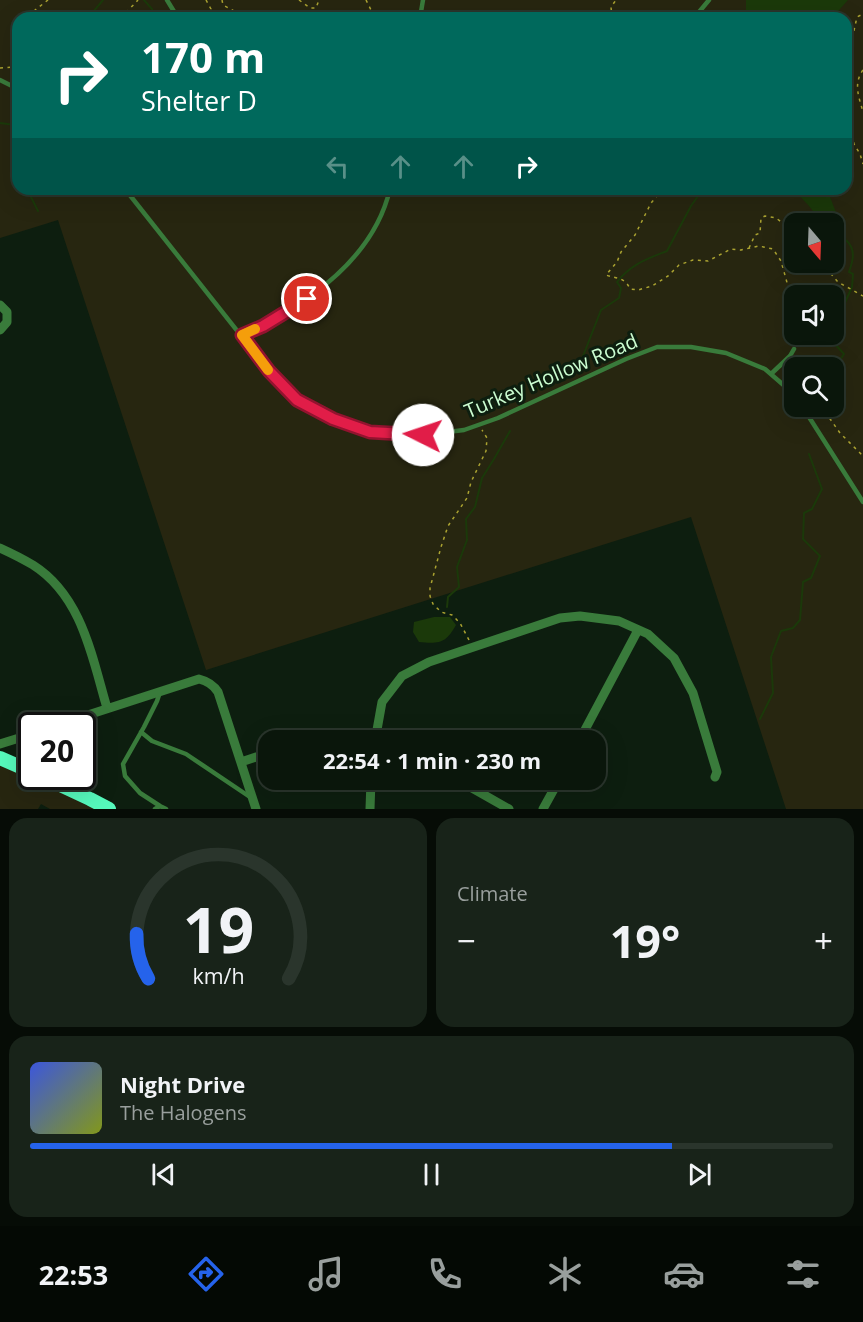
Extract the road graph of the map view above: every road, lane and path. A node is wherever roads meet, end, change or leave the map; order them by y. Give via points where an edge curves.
1 (48, 0) edge
2 (138, 0) edge
3 (222, 0) edge
4 (299, 0) edge
5 (319, 0) edge
6 (708, 0) edge
7 (35, 12) edge
8 (127, 12) edge
9 (236, 12) edge
10 (699, 12) edge
11 (863, 14) edge
12 (852, 37) edge
13 (863, 70) edge
14 (863, 112) edge
15 (852, 136) edge
16 (863, 164) edge
17 (130, 195) edge
18 (389, 195) edge
19 (658, 195) edge
20 (784, 224) edge
21 (748, 248) junction
22 (830, 273) edge
23 (863, 296) edge
24 (0, 305) edge
25 (0, 330) edge
26 (242, 335) junction
27 (794, 349) junction
28 (796, 357) edge
29 (771, 374) junction
30 (784, 385) edge
31 (809, 417) edge
32 (829, 417) edge
33 (478, 425) junction
34 (863, 456) edge
35 (863, 501) edge
36 (0, 548) edge
37 (638, 630) junction
38 (472, 647) junction
39 (160, 692) junction
40 (107, 708) junction
41 (95, 712) edge
42 (377, 730) edge
43 (585, 730) edge
44 (141, 732) junction
45 (18, 738) edge
46 (0, 744) edge
47 (258, 756) edge
48 (0, 758) edge
49 (241, 762) junction
50 (18, 766) edge
51 (715, 777) dead end
52 (71, 790) edge
53 (371, 790) edge
54 (476, 790) edge
55 (553, 790) edge
56 (252, 799) junction
57 (160, 806) junction
58 (109, 809) edge
59 (155, 809) edge
60 (166, 809) edge
61 (256, 809) edge
62 (370, 809) edge
63 (509, 809) edge
64 (543, 809) edge

1 - 7 path
2 - 8 path
3 - 9 path via 223,5
4 - 5 path via 316,8
6 - 10 lane
11 - 12 path via 857,17
13 - 14 path via 856,89
15 - 16 path
17 - 26 lane, Turkey Hollow Road
18 - 26 lane via 377,224 336,278 263,326
19 - 21 path via 606,275 620,278 630,289 638,290 652,286 686,262 708,261 731,249
20 - 21 path via 776,218 761,218 760,233
21 - 27 path via 773,249 781,261 793,304
22 - 23 path
24 - 25 street via 7,312 8,322
26 - 33 lane, Turkey Hollow Road via 297,400 333,419 370,432 423,435
27 - 28 path
27 - 29 lane
29 - 30 lane, Turkey Hollow Road
29 - 33 lane, Turkey Hollow Road via 726,354 691,347 657,347
31 - 35 lane
32 - 34 path
33 - 38 path via 487,438 486,451 467,498 448,526 430,588 433,604 460,623
36 - 40 street via 35,566 66,597 86,636
37 - 38 street via 619,621 580,616 560,618
37 - 43 street
37 - 51 street via 674,657 693,693 717,772
38 - 42 street via 402,676 382,702
39 - 40 street
39 - 44 lane
39 - 49 street via 199,679 214,686
40 - 41 street
44 - 56 lane via 152,741 186,754
44 - 57 lane via 123,764 125,776 140,793
45 - 46 street
47 - 49 street
48 - 50 main road
49 - 56 street
52 - 58 main road
53 - 62 street
54 - 63 street
55 - 64 street
56 - 61 street
57 - 59 lane
57 - 60 lane

